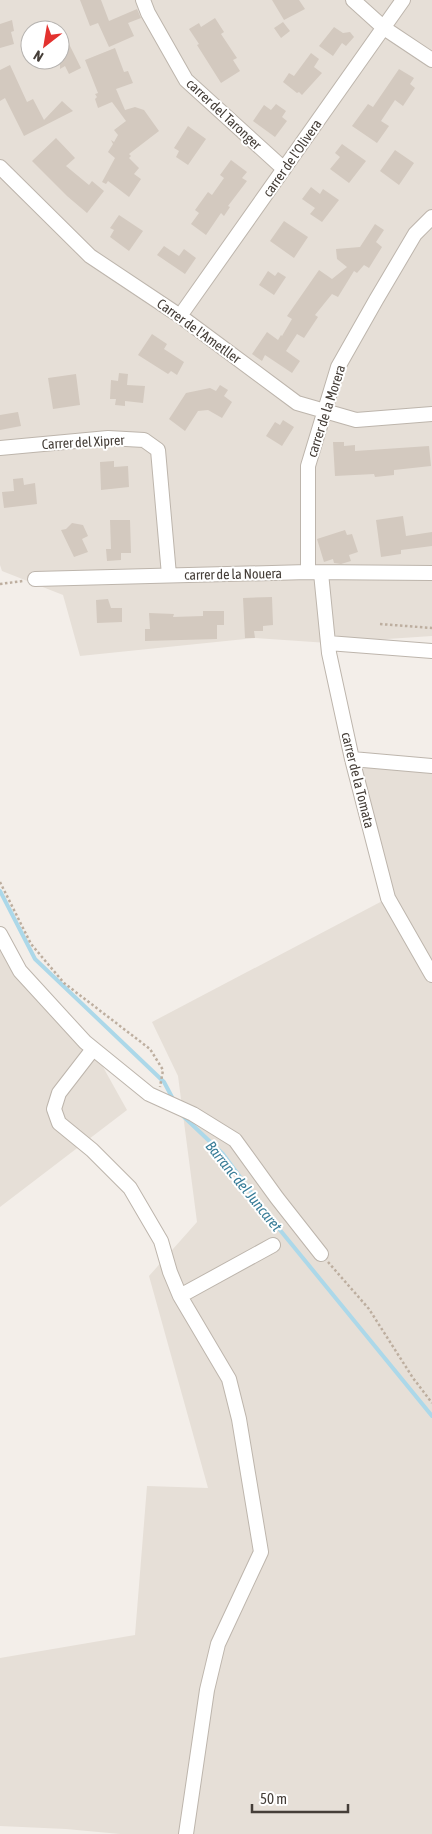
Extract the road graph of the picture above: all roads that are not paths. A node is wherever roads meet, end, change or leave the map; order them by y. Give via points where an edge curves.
1 (144, 0) edge
2 (353, 0) edge
3 (404, 0) edge
4 (384, 28) junction
5 (432, 60) edge
6 (0, 167) edge
7 (284, 169) junction
8 (432, 217) edge
9 (180, 316) junction
10 (324, 411) junction
11 (432, 414) edge
12 (0, 448) edge
13 (314, 572) junction
14 (432, 573) edge
15 (169, 576) junction
16 (35, 579) road end
17 (328, 643) junction
18 (432, 651) edge
19 (352, 759) junction
20 (432, 766) edge
21 (0, 934) edge
22 (432, 975) edge
23 (93, 1050) junction
24 (273, 1245) dead end
25 (321, 1254) road end
26 (180, 1296) junction
27 (186, 1834) edge

1 - 7 street, carrer del Taronger via 148,13 186,80
2 - 4 street
3 - 4 street, carrer de l'Olivera
4 - 5 street
4 - 7 street, carrer de l'Olivera
6 - 9 street, Carrer de l'Ametller via 90,256
7 - 9 street, carrer de l'Olivera
8 - 10 street, carrer de la Morera via 415,234 338,367
9 - 10 street, Carrer de l'Ametller via 297,403
10 - 11 street, Carrer de l'Ametller via 356,420
10 - 13 street, carrer de la Morera via 308,466
12 - 15 street, Carrer del Xiprer via 108,438 144,440 158,450
13 - 14 street, carrer de la Nouera
13 - 15 street, carrer de la Nouera
13 - 17 street, carrer de la Tomata
15 - 16 street, carrer de la Nouera
17 - 18 street
17 - 19 street, carrer de la Tomata
19 - 20 street
19 - 22 street, carrer de la Tomata via 388,898
21 - 23 street via 20,971
23 - 25 street via 148,1094 193,1114 235,1140
23 - 26 street via 59,1093 54,1109 59,1123 130,1188 161,1242
24 - 26 street
26 - 27 street via 229,1379 239,1419 261,1552 218,1644 207,1690

